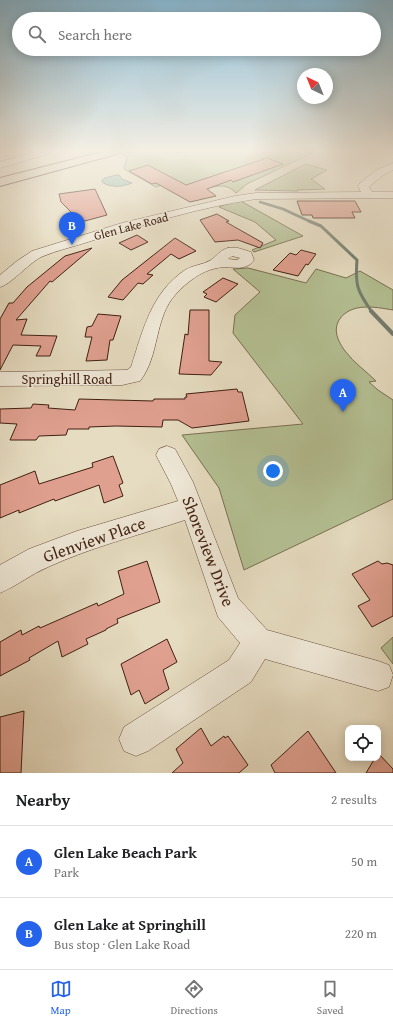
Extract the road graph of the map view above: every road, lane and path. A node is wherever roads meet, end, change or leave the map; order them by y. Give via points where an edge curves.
1 (364, 188) edge
2 (368, 195) junction
3 (393, 195) edge
4 (216, 263) dead end
5 (0, 283) edge
6 (0, 379) edge
7 (167, 455) dead end
8 (192, 507) junction
9 (0, 580) edge
10 (258, 642) junction
11 (378, 676) dead end
12 (136, 739) dead end

1 - 2 street
2 - 3 street, Glen Lake Road
2 - 5 street, Glen Lake Road via 235,198 126,226 37,254 17,267
4 - 6 street, Springhill Road via 191,273 170,291 155,318 139,369 133,376
7 - 8 street, Shoreview Drive
8 - 9 street, Glenview Place via 70,545 38,558
8 - 10 street, Shoreview Drive via 228,607
10 - 11 street
10 - 12 street via 240,671

